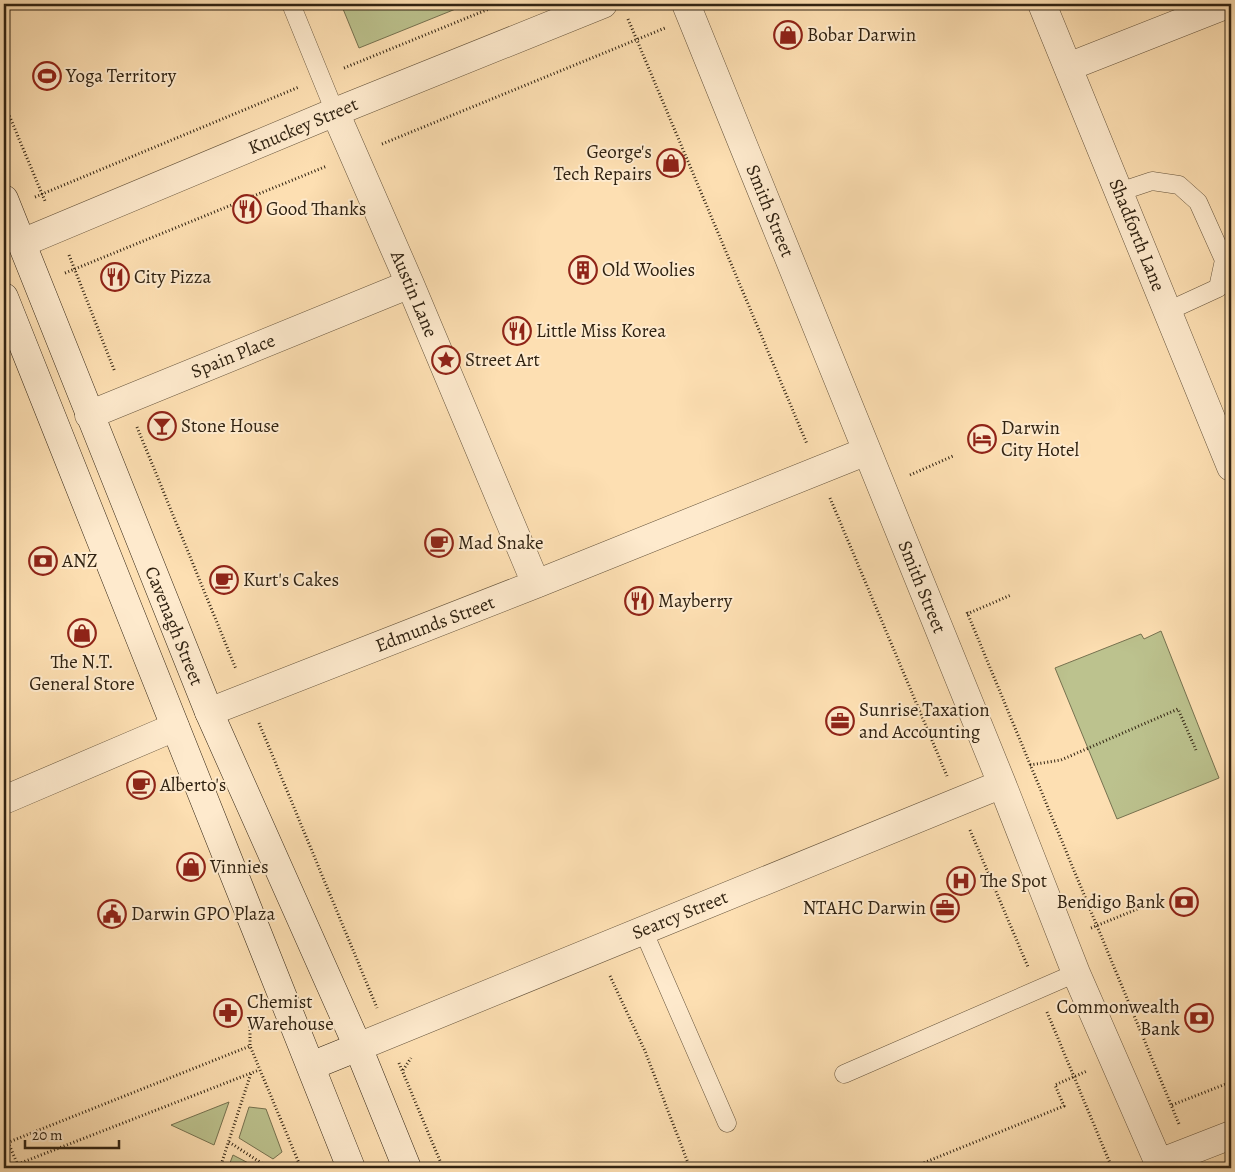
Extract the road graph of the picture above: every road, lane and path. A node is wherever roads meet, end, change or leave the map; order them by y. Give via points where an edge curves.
1 (291, 4) edge
2 (501, 4) edge
3 (686, 4) edge
4 (1042, 4) edge
5 (1228, 4) edge
6 (614, 8) edge
7 (1068, 67) junction
8 (321, 78) junction
9 (4, 103) edge
10 (335, 112) junction
11 (1119, 192) junction
12 (42, 194) junction
13 (45, 202) dead end
14 (6, 204) edge
15 (13, 247) edge
16 (68, 252) dead end
17 (77, 274) dead end
18 (410, 284) junction
19 (4, 297) edge
20 (1168, 311) junction
21 (89, 415) junction
22 (56, 429) junction
23 (867, 451) junction
24 (811, 453) dead end
25 (953, 456) dead end
26 (1231, 467) edge
27 (905, 477) dead end
28 (826, 490) dead end
29 (536, 584) junction
30 (1011, 596) dead end
31 (962, 616) dead end
32 (209, 712) junction
33 (175, 728) junction
34 (1196, 750) dead end
35 (1024, 766) dead end
36 (950, 783) dead end
37 (1002, 784) junction
38 (4, 800) edge
39 (970, 829) dead end
40 (1140, 908) dead end
41 (1091, 928) dead end
42 (643, 930) junction
43 (608, 971) dead end
44 (1076, 973) junction
45 (1032, 976) dead end
46 (1043, 1003) dead end
47 (250, 1023) dead end
48 (250, 1046) junction
49 (1148, 1046) dead end
50 (358, 1047) junction
51 (1114, 1061) junction
52 (311, 1066) junction
53 (259, 1070) junction
54 (252, 1073) junction
55 (844, 1074) dead end
56 (1074, 1076) junction
57 (1231, 1082) edge
58 (1172, 1105) dead end
59 (727, 1123) dead end
60 (1231, 1135) edge
61 (8, 1142) junction
62 (229, 1142) junction
63 (4, 1144) edge
64 (19, 1166) edge
65 (1160, 1166) edge
66 (220, 1168) edge
67 (269, 1168) edge
68 (301, 1168) edge
69 (351, 1168) edge
70 (407, 1168) edge
71 (690, 1168) edge
72 (911, 1168) edge
73 (1112, 1168) edge

1 - 8 lane, Austin Lane
2 - 8 path
3 - 23 street, Smith Street
4 - 7 street, Shadforth Lane
5 - 7 street
6 - 10 street, Knuckey Street
6 - 24 path
7 - 11 street, Shadforth Lane
8 - 10 lane, Austin Lane
8 - 12 path
9 - 12 path
10 - 15 street, Knuckey Street
10 - 18 street, Austin Lane
11 - 20 street, Shadforth Lane
11 - 20 lane via 1152,181 1178,185 1198,202 1224,260 1218,288
12 - 13 path
12 - 14 path
14 - 15 street, Cavenagh Street
15 - 21 street, Cavenagh Street
16 - 17 path
18 - 21 street, Spain Place
18 - 29 street, Austin Lane
19 - 22 street, Cavenagh Street
20 - 26 street, Shadforth Lane
21 - 22 street, Spain Place
21 - 32 street, Cavenagh Street
22 - 33 street, Cavenagh Street
23 - 29 street, Edmunds Street
23 - 37 street, Smith Street
25 - 27 path
28 - 36 path
29 - 32 street, Edmunds Street
30 - 31 path
32 - 33 street, Edmunds Street
32 - 50 street, Cavenagh Street
33 - 38 street, Edmunds Street
33 - 52 street, Cavenagh Street
34 - 35 path via 1178,709 1061,760
37 - 42 street, Searcy Street
37 - 44 street, Smith Street
39 - 45 path
40 - 41 path
42 - 50 street, Searcy Street
42 - 59 lane
43 - 71 path via 645,1051
44 - 51 street, Smith Street
44 - 55 lane
46 - 56 path
47 - 48 path
48 - 53 path
48 - 61 path
49 - 51 path
50 - 52 street
50 - 70 street, Cavenagh Street
51 - 56 path
51 - 65 street, Smith Street
52 - 69 street, Cavenagh Street
53 - 54 path
53 - 68 path
54 - 62 path
54 - 64 path
56 - 72 path via 1055,1085 1064,1106
56 - 73 path
57 - 58 path
60 - 65 street
61 - 63 path
61 - 64 path
62 - 66 path
62 - 67 path

